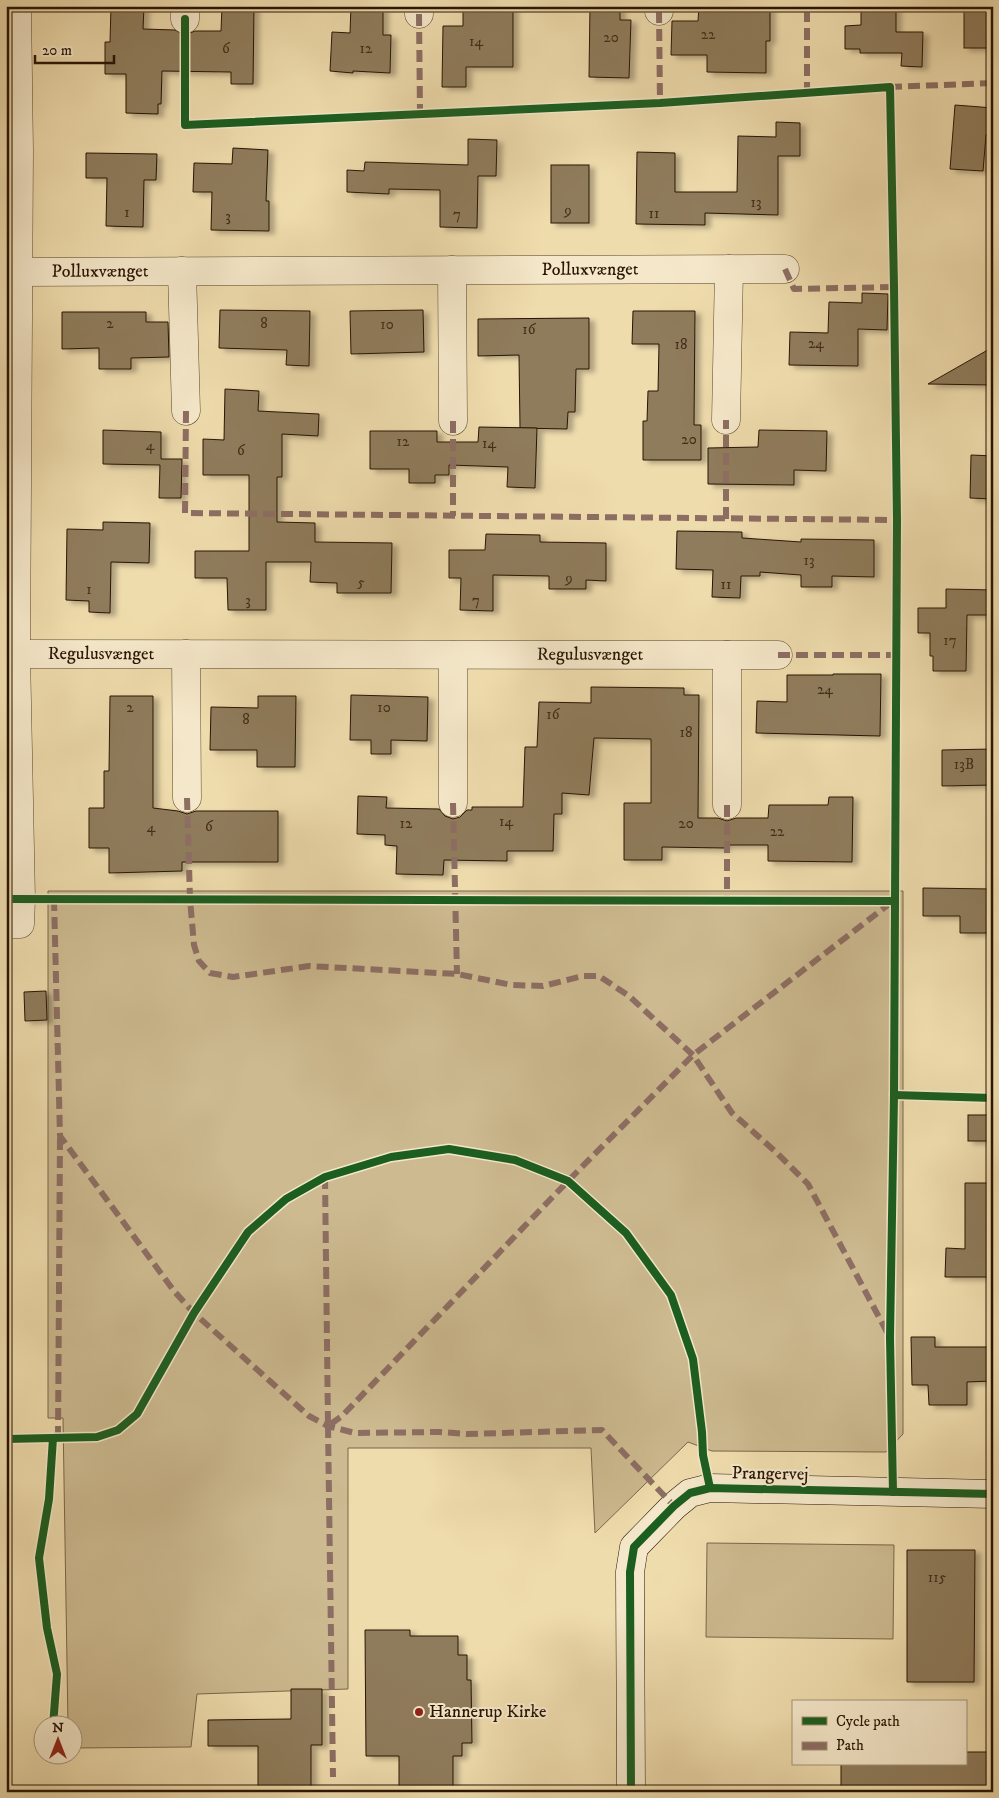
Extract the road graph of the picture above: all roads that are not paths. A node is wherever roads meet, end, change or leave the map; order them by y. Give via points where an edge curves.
1 (17, 6) edge
2 (12, 151) edge
3 (729, 269) junction
4 (786, 269) dead end
5 (452, 270) junction
6 (182, 271) junction
7 (18, 272) junction
8 (186, 411) dead end
9 (726, 420) dead end
10 (453, 421) dead end
11 (11, 654) edge
12 (186, 654) junction
13 (453, 654) junction
14 (727, 655) junction
15 (778, 655) dead end
16 (187, 798) dead end
17 (453, 803) dead end
18 (727, 804) dead end
19 (6, 924) edge
20 (993, 1494) edge
21 (631, 1792) edge

1 - 2 street
2 - 7 street
3 - 4 street, Polluxvænget
3 - 5 street, Polluxvænget
3 - 9 street
5 - 6 street, Polluxvænget
5 - 10 street
6 - 7 street, Polluxvænget
6 - 8 street
7 - 11 street
11 - 12 street, Regulusvænget
11 - 19 street via 20,924
12 - 13 street, Regulusvænget
12 - 16 street
13 - 14 street, Regulusvænget
13 - 17 street
14 - 15 street, Regulusvænget
14 - 18 street
20 - 21 street, Prangervej via 710,1488 690,1493 674,1506 634,1547 630,1572

